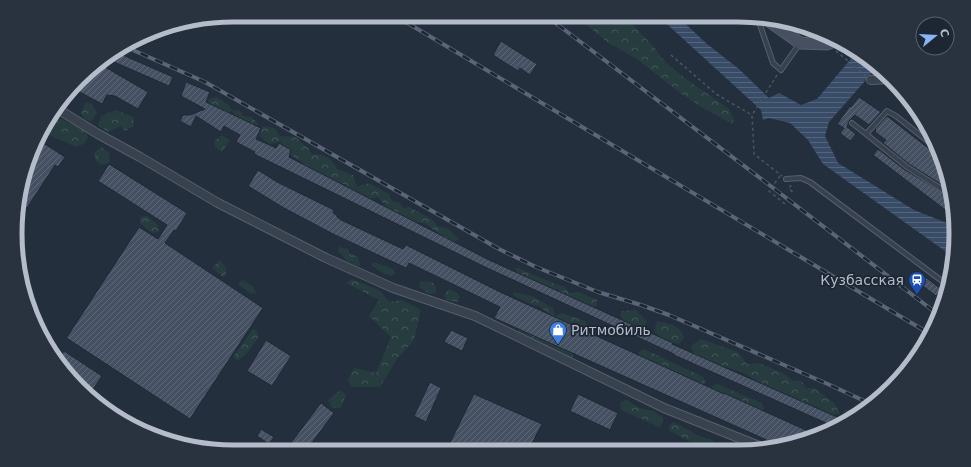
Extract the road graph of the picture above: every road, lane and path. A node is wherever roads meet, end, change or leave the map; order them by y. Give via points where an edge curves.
1 (759, 23) edge
2 (775, 25) edge
3 (800, 43) junction
4 (829, 43) edge
5 (670, 55) dead end
6 (841, 55) dead end
7 (882, 79) edge
8 (773, 80) dead end
9 (871, 80) joint
10 (61, 111) edge
11 (752, 114) junction
12 (852, 123) dead end
13 (866, 134) junction
14 (927, 141) edge
15 (781, 175) junction
16 (786, 179) junction
17 (945, 191) edge
18 (794, 193) dead end
19 (785, 204) dead end
20 (943, 282) edge
21 (755, 444) edge

1 - 3 lane via 773,63 780,70
2 - 3 street
3 - 4 street
5 - 11 path via 716,94
6 - 9 path
7 - 9 street
8 - 11 path
10 - 21 street via 218,203 326,258 393,288 475,316 664,408
11 - 15 path via 754,154
12 - 13 lane
13 - 14 lane via 887,111
13 - 17 lane via 907,167
15 - 16 path
15 - 19 path via 769,191
16 - 18 path via 792,183 789,188
16 - 20 lane via 801,178 810,182

